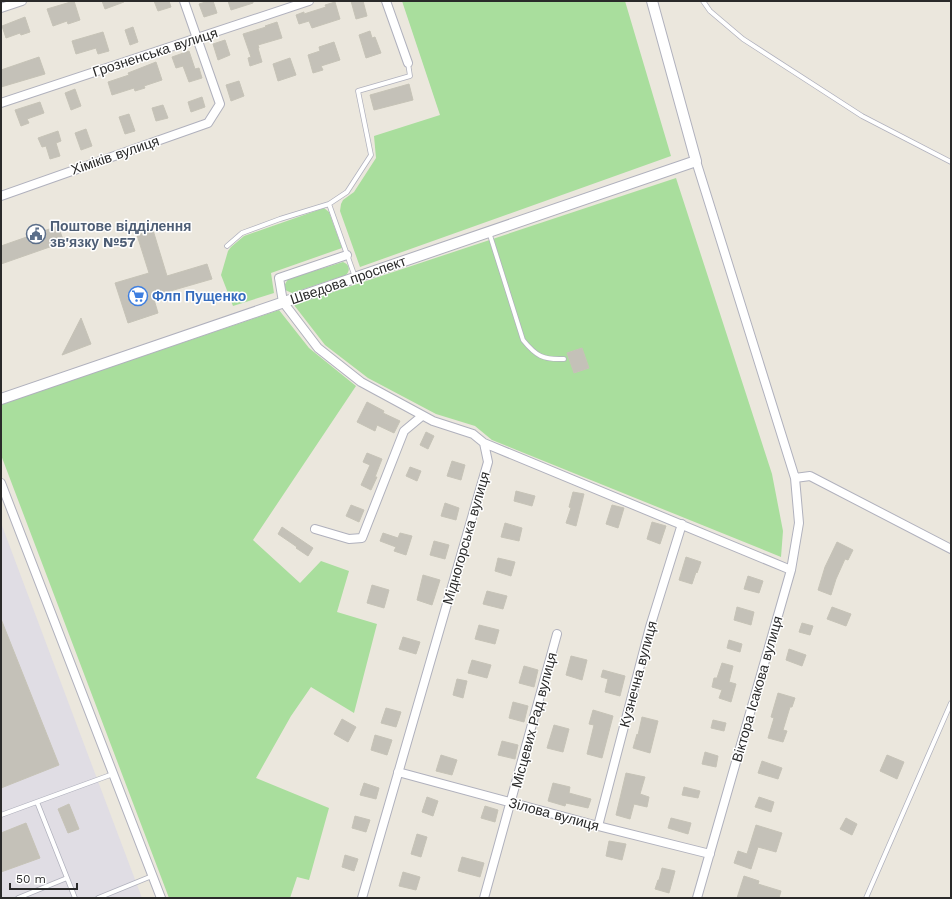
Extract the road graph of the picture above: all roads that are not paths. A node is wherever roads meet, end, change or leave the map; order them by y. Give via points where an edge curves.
1 (22, 1) edge
2 (184, 1) edge
3 (309, 1) edge
4 (386, 1) edge
5 (652, 1) edge
6 (704, 1) edge
7 (1, 8) edge
8 (197, 38) junction
9 (408, 63) joint
10 (1, 104) edge
11 (696, 161) junction
12 (951, 162) edge
13 (1, 196) edge
14 (329, 204) junction
15 (489, 232) junction
16 (227, 246) dead end
17 (347, 254) junction
18 (355, 277) junction
19 (283, 302) junction
20 (564, 359) dead end
21 (1, 399) edge
22 (422, 416) junction
23 (484, 443) junction
24 (795, 478) junction
25 (1, 483) edge
26 (682, 524) junction
27 (314, 529) dead end
28 (951, 549) edge
29 (791, 570) junction
30 (557, 634) dead end
31 (951, 704) edge
32 (398, 772) junction
33 (113, 774) junction
34 (37, 802) junction
35 (511, 803) junction
36 (1, 815) edge
37 (598, 826) junction
38 (710, 854) junction
39 (152, 876) junction
40 (67, 878) junction
41 (18, 898) edge
42 (75, 898) edge
43 (98, 898) edge
44 (161, 898) edge
45 (362, 898) edge
46 (484, 898) edge
47 (697, 898) edge
48 (866, 898) edge

1 - 7 street
2 - 8 street
3 - 8 street, Грозненська вулиця
4 - 9 street
5 - 11 street
6 - 12 lane via 710,11 749,43 862,116
8 - 10 street, Грозненська вулиця
8 - 13 street, Хіміків вулиця via 220,104 208,123
9 - 14 lane via 410,76 358,91 372,155 347,192
11 - 15 street, Шведова проспект
11 - 24 street, Віктора Ісакова вулиця
14 - 16 lane via 242,233
14 - 17 lane
15 - 18 street, Шведова проспект
15 - 20 lane via 523,340 538,356
17 - 18 lane
17 - 19 street via 279,278
18 - 19 street, Шведова проспект
19 - 21 street, Шведова проспект
19 - 22 street via 318,348 361,382
22 - 23 street via 473,434
22 - 27 street via 404,431 362,538 349,539
23 - 26 street
23 - 32 street, Мідногорська вулиця via 488,462
24 - 28 street via 810,476
24 - 29 street, Віктора Ісакова вулиця via 799,523
25 - 33 street
26 - 29 street
26 - 37 street, Кузнечна вулиця via 650,627
29 - 38 street, Віктора Ісакова вулиця
30 - 35 street, Місцевих Рад вулиця
31 - 48 lane
32 - 35 street, Зілова вулиця
32 - 45 street, Мідногорська вулиця
33 - 34 lane
33 - 39 street
34 - 36 lane
34 - 40 lane
35 - 37 street, Зілова вулиця
35 - 46 street, Місцевих Рад вулиця
37 - 38 street, Зілова вулиця
38 - 47 street, Віктора Ісакова вулиця
39 - 43 lane
39 - 44 street
40 - 41 lane
40 - 42 lane

